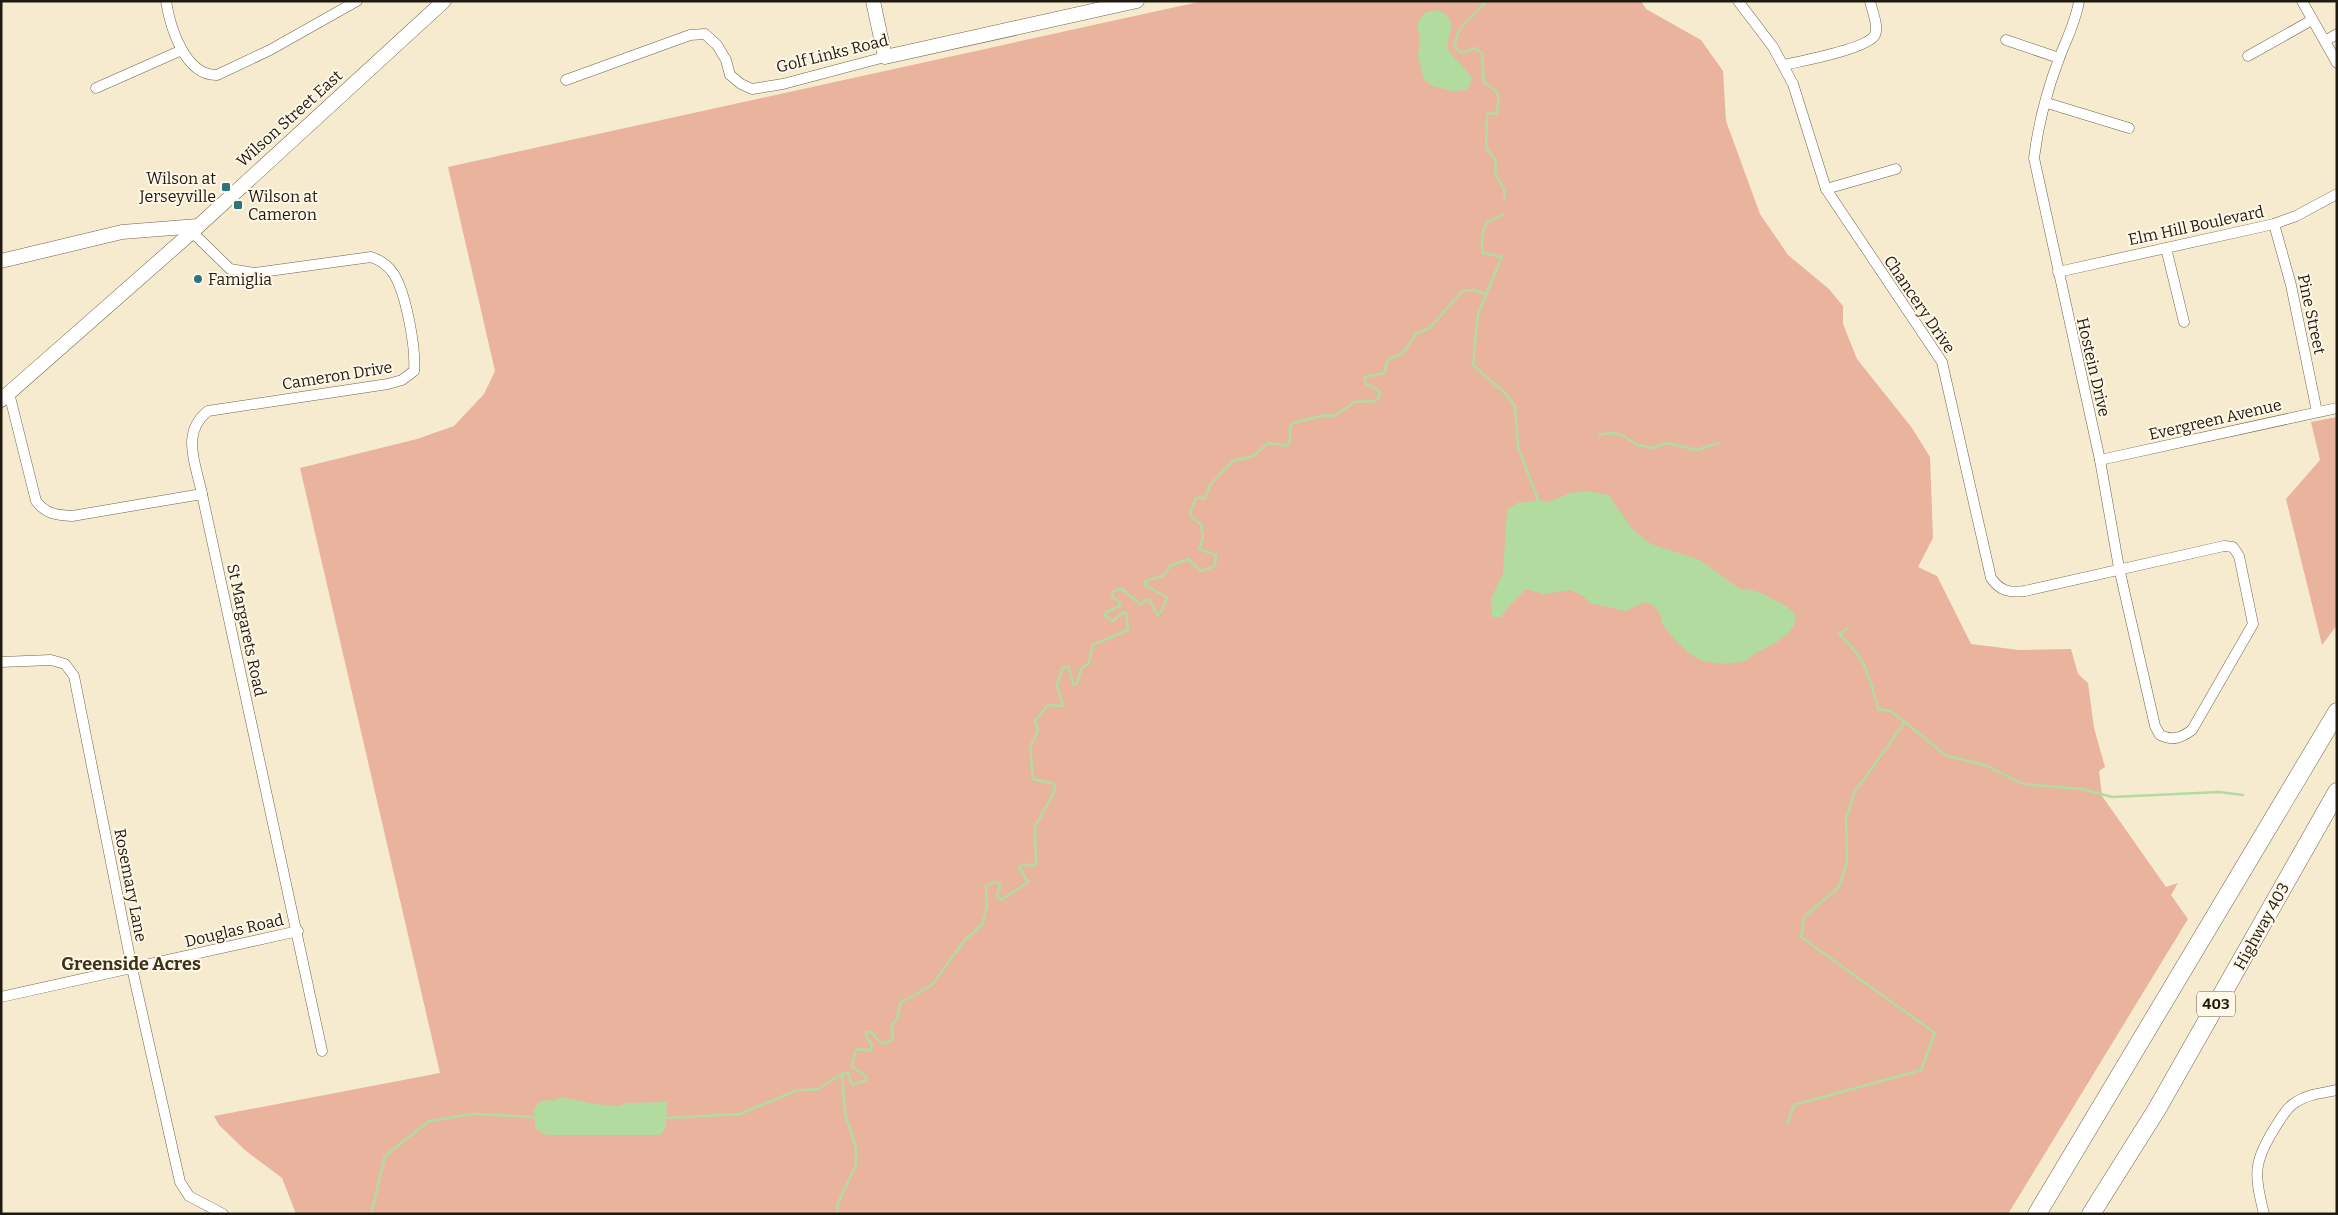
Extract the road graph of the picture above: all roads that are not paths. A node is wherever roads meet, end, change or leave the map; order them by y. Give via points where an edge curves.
1 (166, 1) edge
2 (357, 1) edge
3 (444, 1) edge
4 (873, 1) edge
5 (1137, 1) edge
6 (1738, 1) edge
7 (1870, 1) edge
8 (2079, 1) edge
9 (2302, 1) edge
10 (2312, 20) junction
11 (2337, 34) edge
12 (2006, 40) dead end
13 (2325, 41) junction
14 (182, 50) junction
15 (2248, 56) dead end
16 (885, 57) junction
17 (2059, 58) junction
18 (2337, 63) edge
19 (1784, 65) junction
20 (566, 80) dead end
21 (96, 88) dead end
22 (2047, 103) junction
23 (2129, 128) dead end
24 (1896, 169) dead end
25 (1826, 189) junction
26 (2337, 194) edge
27 (2274, 224) junction
28 (198, 226) junction
29 (157, 230) junction
30 (122, 232) junction
31 (176, 245) junction
32 (2166, 248) junction
33 (1, 261) edge
34 (2058, 272) junction
35 (2184, 322) dead end
36 (5, 397) edge
37 (2337, 408) edge
38 (2317, 412) junction
39 (2100, 460) junction
40 (202, 494) junction
41 (2119, 568) junction
42 (1, 662) edge
43 (2337, 712) edge
44 (2167, 738) joint
45 (2337, 792) edge
46 (298, 931) junction
47 (132, 968) junction
48 (1, 997) edge
49 (322, 1051) dead end
50 (2337, 1090) edge
51 (2093, 1122) junction
52 (223, 1214) edge
53 (2028, 1214) edge
54 (2037, 1214) edge
55 (2091, 1214) edge
56 (2264, 1214) edge

1 - 14 street
2 - 14 street via 270,50 217,75 199,71
3 - 28 main road, Wilson Street East
4 - 16 main road
5 - 16 main road, Golf Links Road
6 - 19 street, Chancery Drive
7 - 19 street via 1876,28 1874,36 1863,46
8 - 17 street, Hostein Drive via 2076,20
9 - 10 street
10 - 13 street
10 - 15 street
11 - 13 street
12 - 17 street
13 - 18 street
14 - 21 street
16 - 20 street, Golf Links Road via 752,89 730,75 717,44 706,34 690,35
17 - 22 street, Hostein Drive
19 - 25 street, Chancery Drive
22 - 23 street
22 - 34 street, Hostein Drive via 2036,137 2034,158
24 - 25 street
25 - 41 street, Chancery Drive via 1942,362 1991,578 1998,588 2025,591
26 - 27 street, Elm Hill Boulevard
27 - 32 street, Elm Hill Boulevard
27 - 38 street, Pine Street via 2291,285
28 - 29 main road
28 - 30 main road via 155,222
28 - 31 main road, Wilson Street East
28 - 40 street, Cameron Drive via 230,269 242,272 371,257 381,261 399,284 416,354 414,371 402,380 388,384 208,411 198,418 192,432 192,450
29 - 30 main road
29 - 31 main road
30 - 33 main road
31 - 36 main road, Wilson Street East
32 - 34 street, Elm Hill Boulevard
32 - 35 street
34 - 39 street, Hostein Drive
36 - 40 street via 36,501 43,510 72,516
37 - 38 street, Evergreen Avenue
38 - 39 street, Evergreen Avenue
39 - 41 street, Hostein Drive
40 - 46 street, St Margarets Road
41 - 44 street, Hostein Drive via 2155,726 2160,735
41 - 44 street, Chancery Drive via 2224,546 2233,548 2242,563 2253,624 2192,730 2183,737
42 - 47 street, Rosemary Lane via 51,660 65,664 74,676
43 - 51 highway, 403
45 - 55 highway, Highway 403 / 403 via 2157,1109
46 - 47 street, Douglas Road
46 - 49 street, St Margarets Road
47 - 48 street, Douglas Road
47 - 52 street, Rosemary Lane via 180,1182 189,1196
50 - 56 street via 2294,1102 2262,1148 2257,1166 2257,1185
51 - 53 highway
51 - 54 highway, 403

